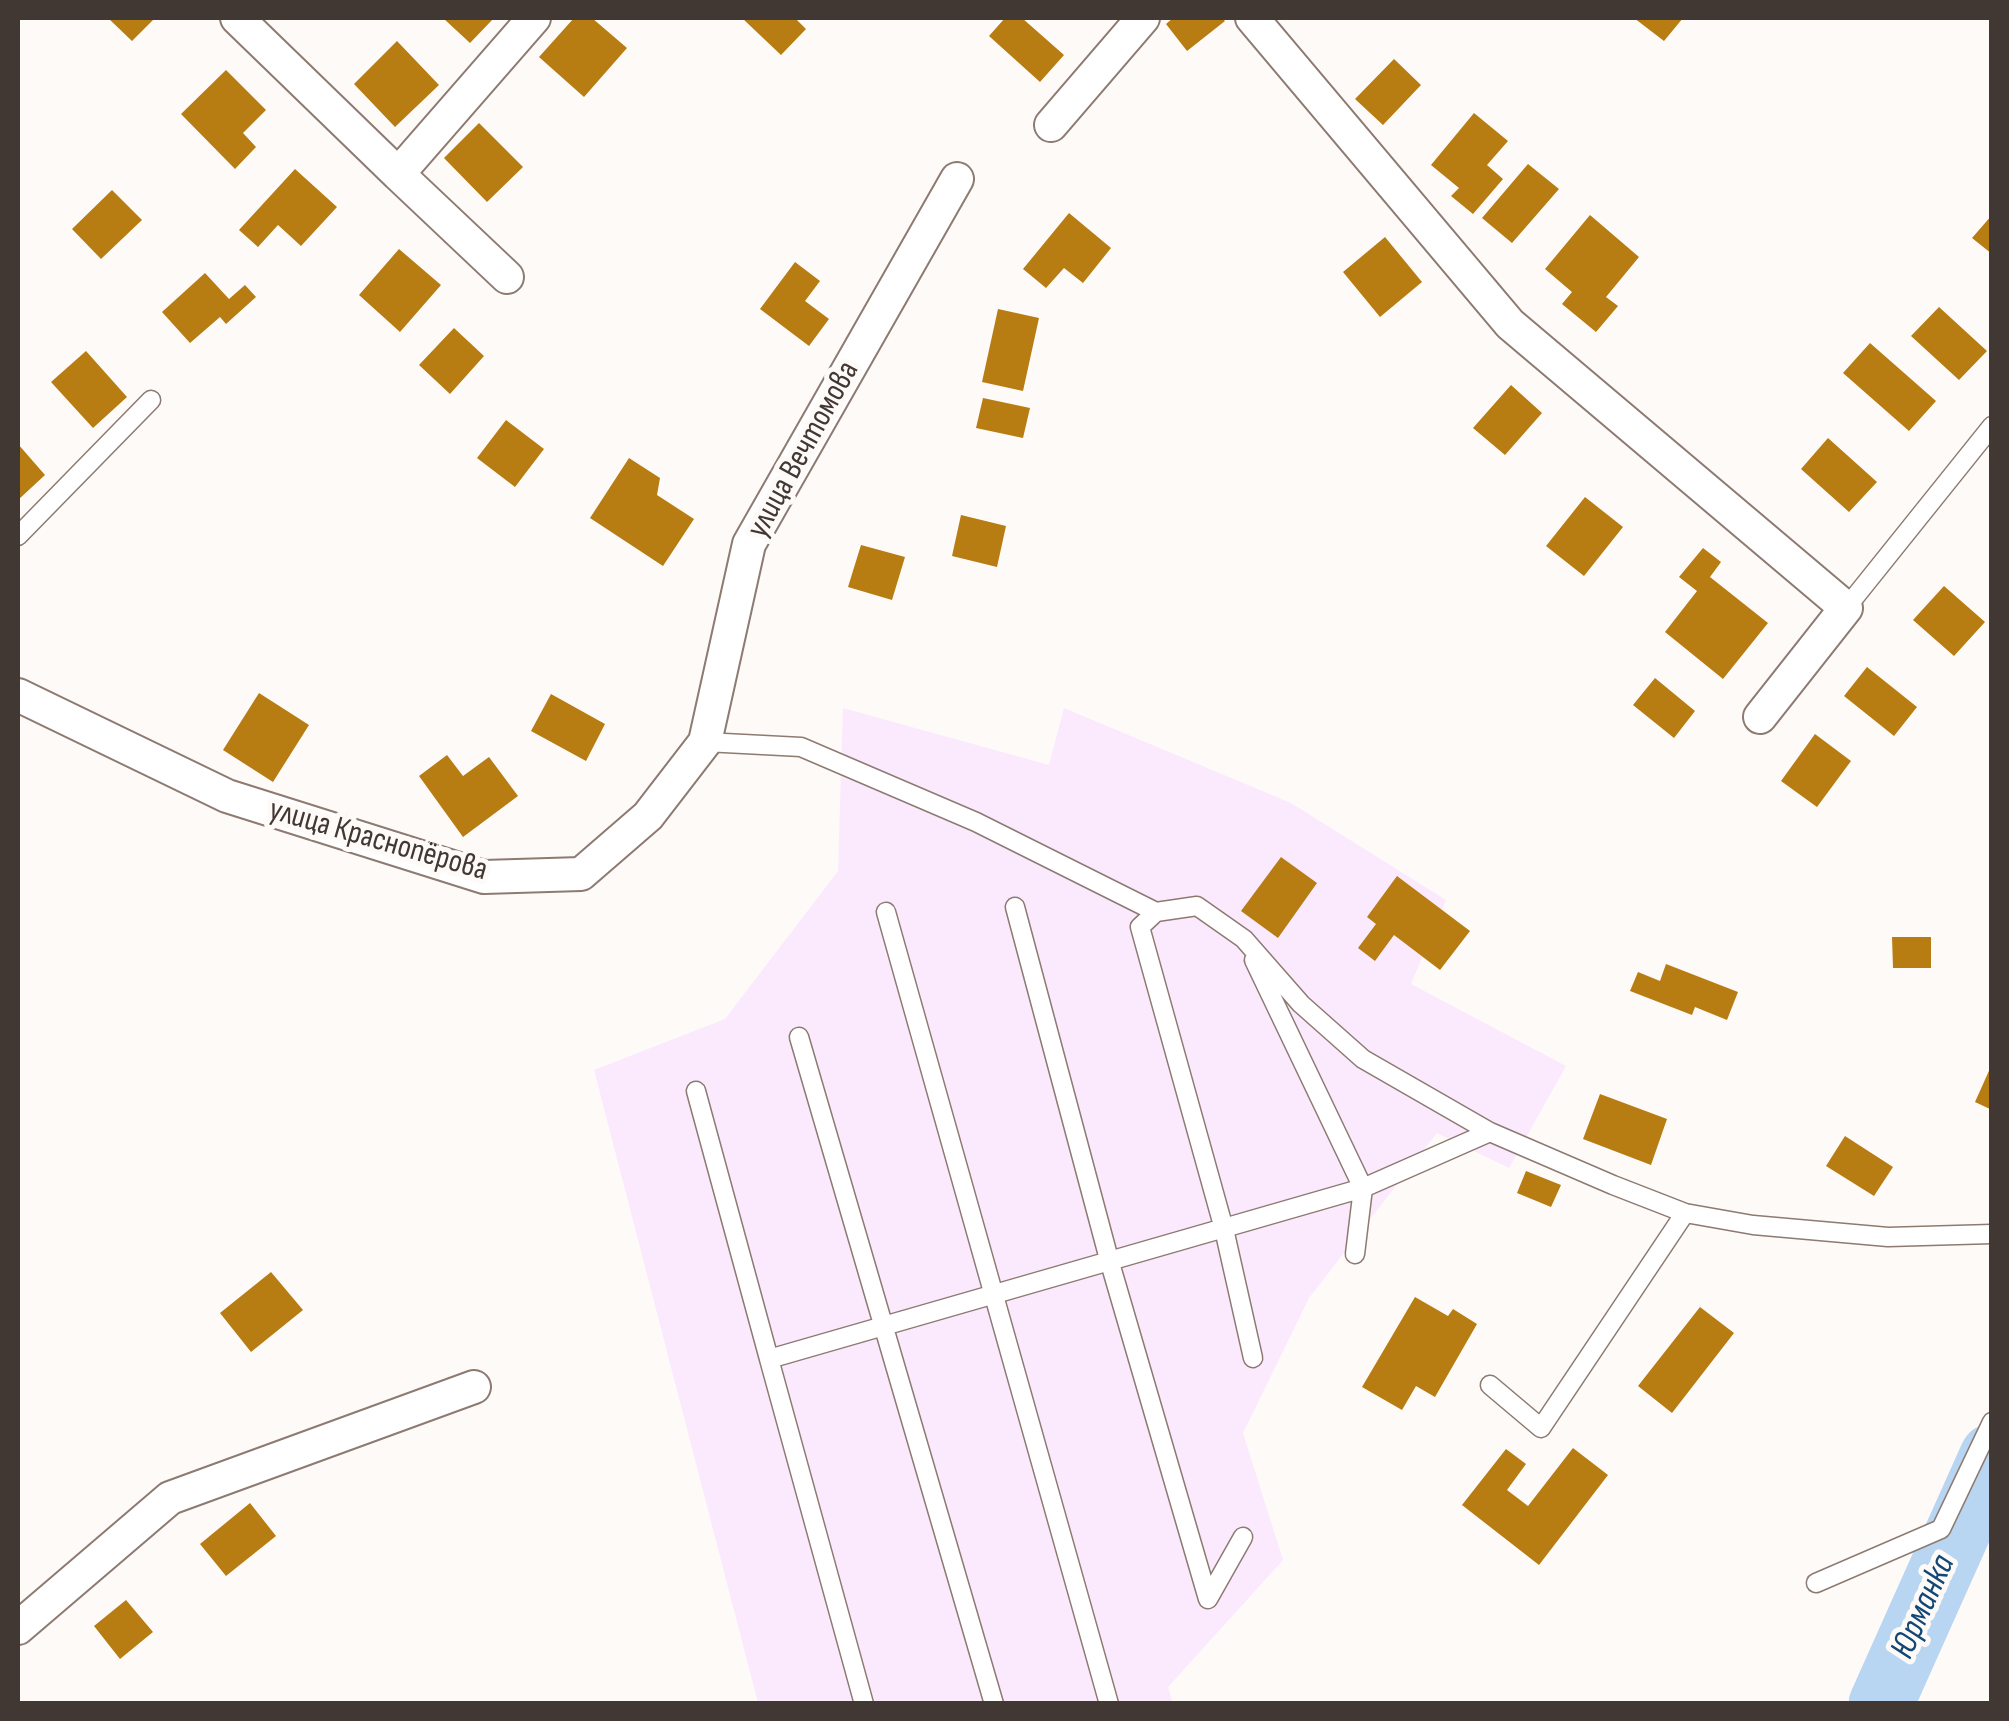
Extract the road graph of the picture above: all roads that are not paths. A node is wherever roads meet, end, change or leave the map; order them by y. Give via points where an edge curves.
1 (238, 18) edge
2 (534, 18) edge
3 (1143, 18) edge
4 (1252, 18) edge
5 (1051, 125) dead end
6 (398, 174) junction
7 (957, 180) dead end
8 (506, 277) dead end
9 (151, 400) dead end
10 (1992, 426) edge
11 (18, 536) edge
12 (1846, 608) junction
13 (18, 695) edge
14 (1760, 717) dead end
15 (705, 742) junction
16 (1015, 907) dead end
17 (886, 912) dead end
18 (1156, 912) junction
19 (1244, 940) junction
20 (798, 1037) dead end
21 (696, 1091) dead end
22 (1490, 1132) junction
23 (1364, 1188) junction
24 (1686, 1213) junction
25 (1224, 1228) junction
26 (1992, 1234) edge
27 (1355, 1254) dead end
28 (1110, 1263) junction
29 (993, 1296) junction
30 (884, 1327) junction
31 (1254, 1358) dead end
32 (769, 1359) junction
33 (1490, 1386) dead end
34 (474, 1387) dead end
35 (1992, 1422) edge
36 (1243, 1537) dead end
37 (1816, 1583) dead end
38 (18, 1628) edge
39 (864, 1704) edge
40 (994, 1704) edge
41 (1110, 1704) edge

1 - 6 street
2 - 6 street
3 - 5 street
4 - 12 street via 1510,324
6 - 8 street
7 - 15 street, улица Вечтомова via 749,544
9 - 11 lane
10 - 12 lane
12 - 14 street
13 - 15 street, улица Краснопёрова via 227,796 484,877 581,874 648,816
15 - 18 lane via 802,747 976,822
16 - 28 lane
17 - 29 lane
18 - 19 lane via 1197,906
18 - 25 lane via 1140,927
19 - 22 lane via 1363,1060
19 - 23 lane
20 - 30 lane
21 - 32 lane
22 - 23 lane
22 - 24 lane
23 - 25 lane
23 - 27 lane
24 - 26 lane via 1888,1237
24 - 33 lane via 1541,1428
25 - 28 lane
25 - 31 lane
28 - 29 lane
28 - 36 lane via 1208,1599
29 - 30 lane
29 - 41 lane
30 - 32 lane
30 - 40 lane
32 - 39 lane
34 - 38 street via 170,1498
35 - 37 lane via 1941,1529

